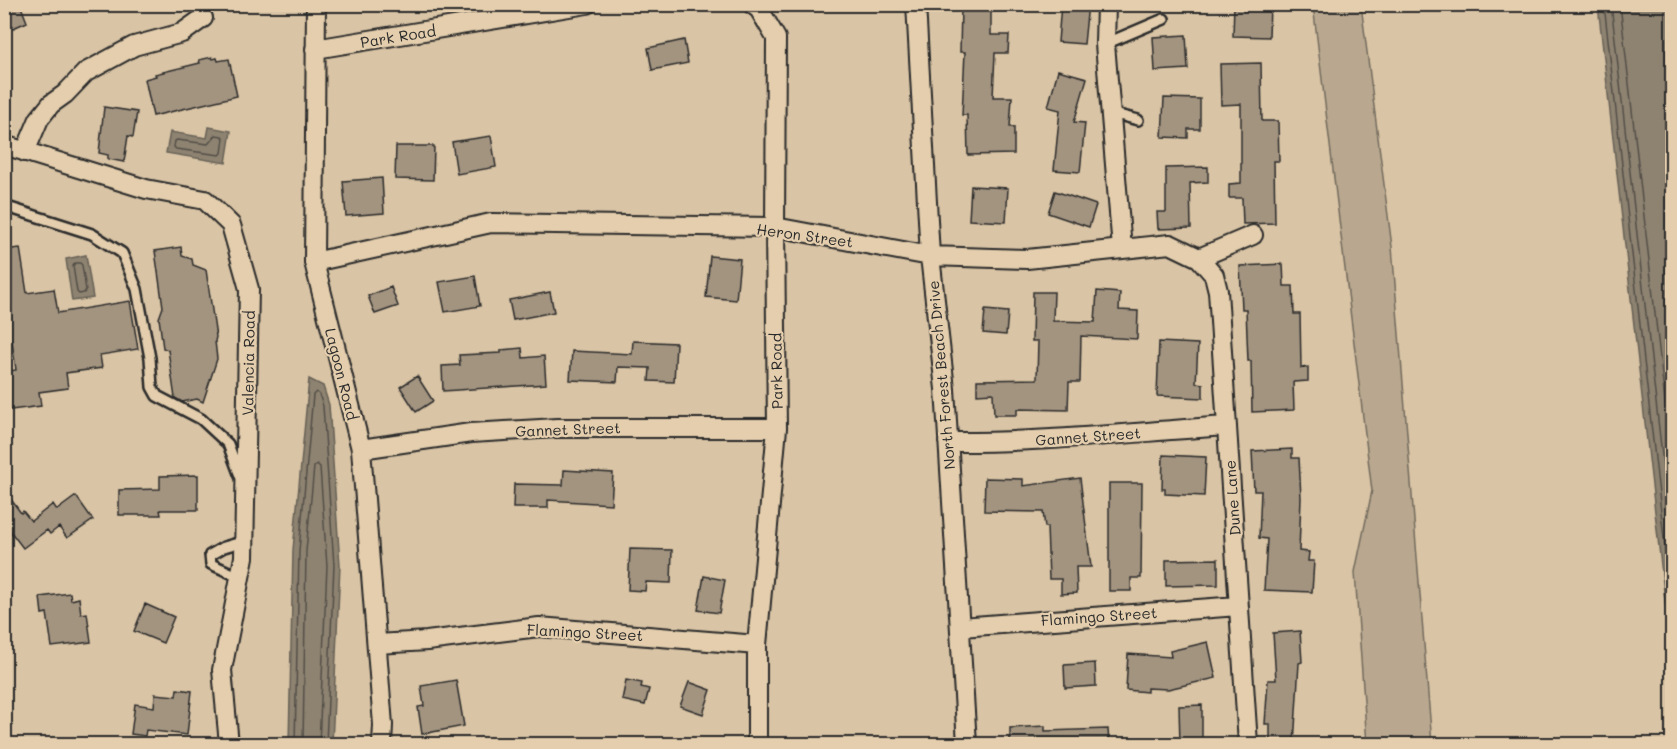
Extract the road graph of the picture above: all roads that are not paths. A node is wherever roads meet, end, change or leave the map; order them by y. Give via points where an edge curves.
1 (316, 4) edge
2 (587, 4) edge
3 (752, 4) edge
4 (916, 4) edge
5 (1106, 4) edge
6 (203, 18) dead end
7 (1164, 19) dead end
8 (1105, 44) junction
9 (315, 49) junction
10 (1111, 113) junction
11 (1138, 120) dead end
12 (4, 145) edge
13 (25, 152) junction
14 (4, 206) edge
15 (775, 227) junction
16 (1253, 235) dead end
17 (1122, 249) junction
18 (930, 256) junction
19 (1199, 258) junction
20 (314, 262) junction
21 (1227, 426) junction
22 (777, 428) junction
23 (948, 442) junction
24 (361, 448) junction
25 (246, 490) junction
26 (245, 541) junction
27 (240, 577) junction
28 (1238, 606) junction
29 (961, 627) junction
30 (377, 644) junction
31 (757, 645) junction
32 (229, 744) edge
33 (382, 744) edge
34 (757, 744) edge
35 (968, 744) edge
36 (1248, 744) edge

1 - 9 street, Lagoon Road
2 - 9 street, Park Road
3 - 15 street, Park Road via 776,38
4 - 18 street, North Forest Beach Drive
5 - 8 street
6 - 13 street via 182,33 134,46 86,72 39,119
7 - 8 lane
8 - 10 street
9 - 20 street, Lagoon Road
10 - 11 lane
10 - 17 street
12 - 13 street, Valencia Road
13 - 25 street, Valencia Road via 146,189 205,200 231,225 249,289
14 - 25 lane via 93,234 122,253 137,289 152,387 157,396 201,419 228,444
15 - 18 street, Heron Street
15 - 20 street, Heron Street via 491,223
15 - 22 street, Park Road
16 - 19 street
17 - 18 street, Heron Street via 1027,259
17 - 19 street, Heron Street via 1170,244
18 - 23 street, North Forest Beach Drive
19 - 21 street, Dune Lane via 1214,275 1218,291
20 - 24 street, Lagoon Road
21 - 23 street, Gannet Street via 1055,439
21 - 28 street, Dune Lane
22 - 24 street, Gannet Street via 557,428 423,438
22 - 31 street, Park Road
23 - 29 street, North Forest Beach Drive
24 - 30 street, Lagoon Road
25 - 26 street, Valencia Road
26 - 27 street, Valencia Road
26 - 27 lane via 210,555 211,564
27 - 32 street, Valencia Road via 222,670
28 - 29 street, Flamingo Street
28 - 36 street, Dune Lane
29 - 35 street, North Forest Beach Drive
30 - 31 street, Flamingo Street via 539,627
30 - 33 street, Lagoon Road
31 - 34 street, Park Road

